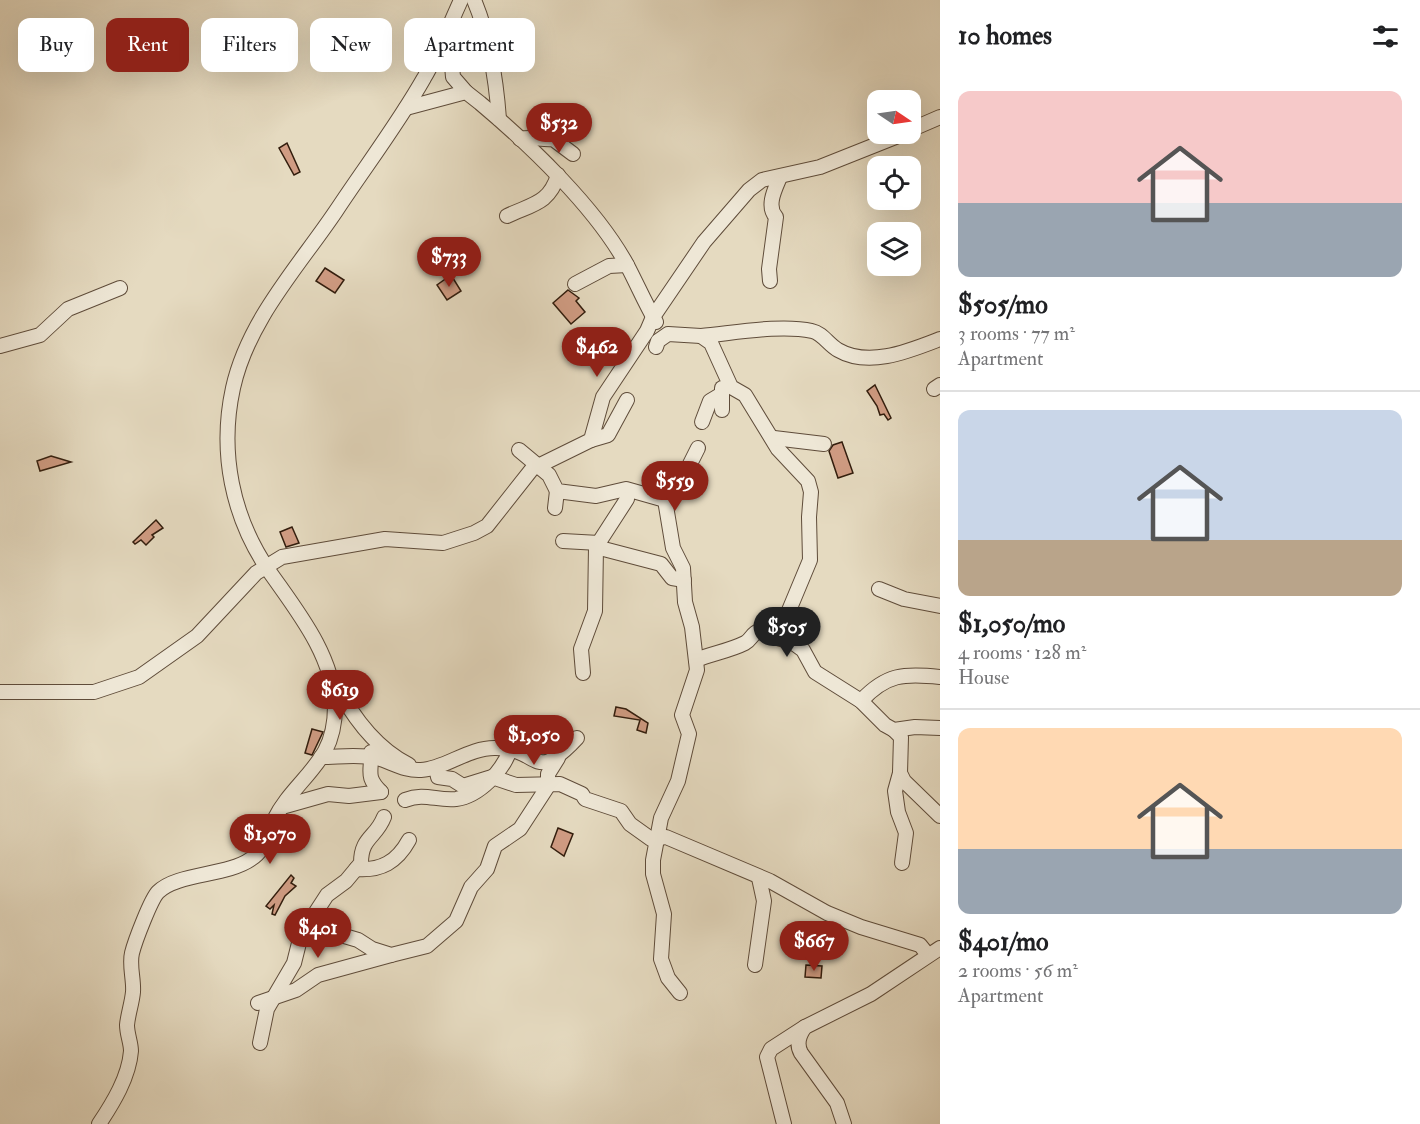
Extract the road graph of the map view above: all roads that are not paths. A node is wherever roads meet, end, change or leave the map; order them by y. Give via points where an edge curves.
1 (461, 0) edge
2 (474, 0) edge
3 (453, 18) edge
4 (427, 72) edge
5 (453, 72) edge
6 (466, 93) junction
7 (406, 108) junction
8 (940, 117) edge
9 (499, 119) junction
10 (921, 125) edge
11 (520, 139) junction
12 (877, 144) edge
13 (573, 154) dead end
14 (558, 176) junction
15 (780, 177) junction
16 (507, 216) dead end
17 (627, 265) junction
18 (770, 281) dead end
19 (575, 284) dead end
20 (120, 288) dead end
21 (653, 317) junction
22 (701, 336) junction
23 (940, 339) edge
24 (0, 346) edge
25 (725, 377) junction
26 (720, 395) junction
27 (627, 400) dead end
28 (722, 410) dead end
29 (702, 422) dead end
30 (592, 436) junction
31 (774, 438) junction
32 (824, 444) dead end
33 (698, 448) dead end
34 (519, 450) dead end
35 (539, 466) junction
36 (557, 491) junction
37 (627, 499) dead end
38 (665, 500) junction
39 (555, 508) dead end
40 (563, 541) dead end
41 (598, 545) junction
42 (266, 566) junction
43 (684, 580) junction
44 (879, 589) dead end
45 (940, 606) edge
46 (785, 621) junction
47 (766, 629) junction
48 (803, 650) junction
49 (696, 660) junction
50 (583, 673) dead end
51 (331, 676) junction
52 (940, 677) edge
53 (0, 692) edge
54 (861, 701) junction
55 (940, 728) edge
56 (894, 730) junction
57 (370, 735) junction
58 (577, 738) dead end
59 (510, 750) junction
60 (321, 757) junction
61 (371, 758) junction
62 (558, 758) junction
63 (436, 768) junction
64 (421, 770) junction
65 (900, 773) junction
66 (492, 777) junction
67 (548, 786) junction
68 (405, 800) dead end
69 (282, 807) junction
70 (940, 816) edge
71 (384, 817) dead end
72 (658, 838) junction
73 (409, 840) dead end
74 (902, 863) dead end
75 (356, 869) junction
76 (759, 878) junction
77 (302, 922) junction
78 (934, 952) edge
79 (391, 955) junction
80 (755, 965) dead end
81 (680, 993) dead end
82 (273, 997) junction
83 (258, 1003) dead end
84 (805, 1027) junction
85 (260, 1042) dead end
86 (99, 1124) edge
87 (784, 1124) edge
88 (844, 1124) edge

1 - 3 street
2 - 9 street via 496,75
4 - 7 street
5 - 6 street
6 - 7 street
6 - 9 street
7 - 42 street via 297,264 251,339 236,376 228,430 231,484 244,526
8 - 10 street
9 - 11 street
11 - 13 street via 553,139
11 - 14 street
12 - 15 street
14 - 16 street via 547,198
14 - 17 street
15 - 18 street via 771,201 772,213 777,217
15 - 21 street via 762,180 731,208
17 - 19 street via 609,266
17 - 21 street
20 - 24 street via 68,309 58,322 40,334
21 - 22 street via 660,342 669,334
21 - 30 street via 603,397
22 - 23 street via 792,329 815,331 837,350 859,359 887,356
22 - 25 street via 711,342 721,359
25 - 26 street
25 - 31 street via 731,387 745,395
26 - 28 street
26 - 29 street via 710,401
27 - 30 street via 614,425
30 - 35 street
31 - 32 street
31 - 46 street via 778,448 808,481 811,492 810,560
33 - 38 street via 683,478
34 - 35 street
35 - 36 street
35 - 42 street via 518,484 487,526 459,539 432,544 385,539 333,546 290,555
36 - 38 street via 596,496 626,489
36 - 39 street
37 - 41 street
38 - 43 street via 673,548
40 - 41 street
41 - 43 street via 661,564 672,578
41 - 50 street via 595,611 581,649
42 - 51 street via 291,599
42 - 53 street via 197,636 139,678 94,692
43 - 49 street
44 - 45 street
46 - 47 street
46 - 48 street
47 - 48 street via 770,636 792,642
47 - 49 street via 727,651
48 - 54 street via 815,672
49 - 72 street via 697,670 682,715 689,734
51 - 57 street
51 - 60 street via 334,714 331,738
52 - 54 street via 887,678
54 - 56 street
55 - 56 street via 915,726
56 - 65 street via 901,737
57 - 61 street
57 - 64 street via 380,746
58 - 62 street
59 - 62 street via 548,763
59 - 63 street via 478,751
59 - 66 street via 504,766
60 - 61 street
60 - 69 street
61 - 64 street
61 - 69 street via 372,783 381,792 328,794
62 - 67 street via 548,774
63 - 64 street
63 - 66 street via 438,777 452,779 462,786
65 - 70 street
65 - 74 street via 895,791 897,812 906,833
66 - 67 street via 516,785
66 - 68 street via 470,795 457,799 418,795
67 - 72 street via 560,784 585,799 621,811 641,833
67 - 79 street via 520,829 495,846 487,869 471,887 456,921 446,932 427,946
69 - 86 street via 263,847 251,860 157,892 132,954 133,992 127,1029 131,1050 114,1101
71 - 75 street via 361,849 361,863
72 - 76 street via 666,837
72 - 81 street via 653,874 664,914 661,959 668,978
73 - 75 street via 392,862 367,870
75 - 77 street
76 - 78 street via 770,880 835,917
76 - 80 street via 764,901
77 - 79 street
77 - 82 street via 294,963
78 - 84 street via 871,994
79 - 82 street via 318,975 296,990
82 - 83 street
82 - 85 street
84 - 87 street via 771,1049 767,1057
84 - 88 street via 798,1047 837,1103

